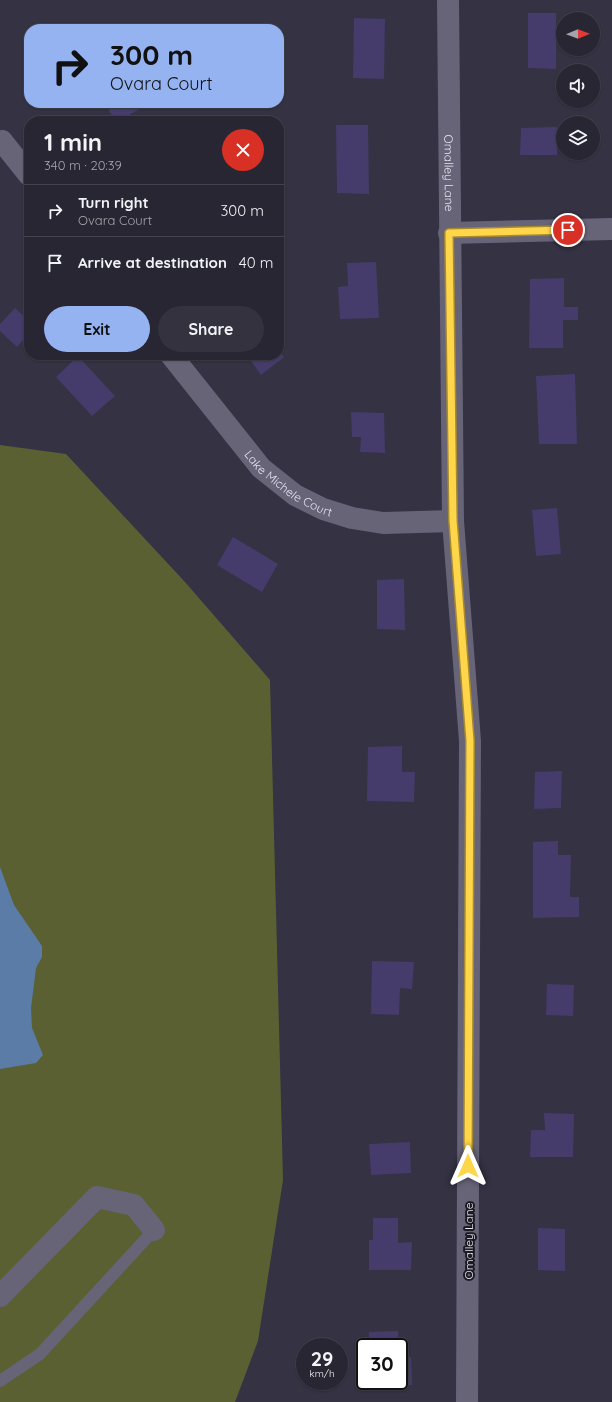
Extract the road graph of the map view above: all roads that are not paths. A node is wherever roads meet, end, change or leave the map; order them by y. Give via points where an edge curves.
1 (448, 0) edge
2 (2, 141) dead end
3 (24, 169) edge
4 (612, 229) edge
5 (449, 233) junction
6 (176, 360) edge
7 (453, 520) junction
8 (154, 1230) joint
9 (0, 1296) edge
10 (0, 1381) edge
11 (467, 1402) edge

1 - 5 street, Omalley Lane
2 - 3 street
4 - 5 street
5 - 7 street, Omalley Lane
6 - 7 street, Lake Michele Court via 261,468 295,495 323,509 352,518 383,523
7 - 11 street, Omalley Lane via 470,741
8 - 9 street via 134,1205 97,1197
8 - 10 lane via 40,1354

